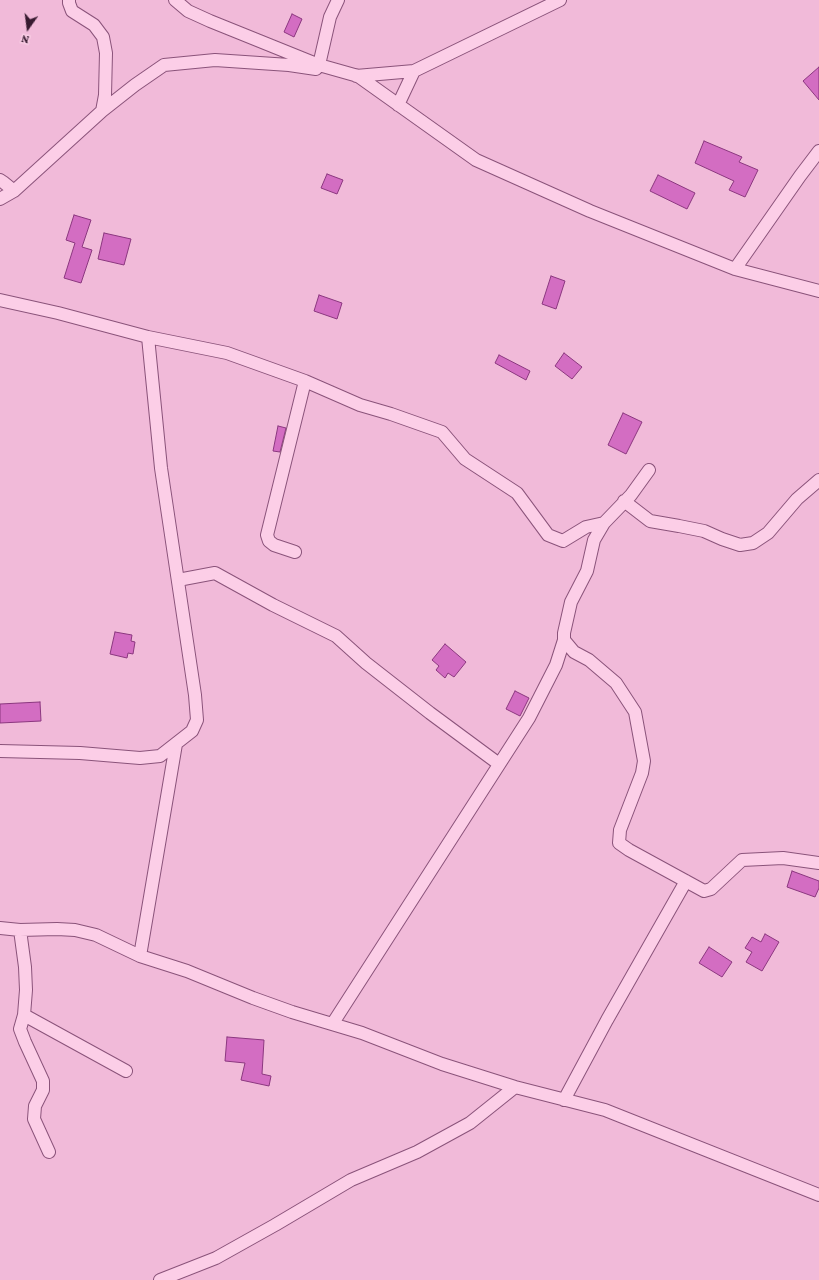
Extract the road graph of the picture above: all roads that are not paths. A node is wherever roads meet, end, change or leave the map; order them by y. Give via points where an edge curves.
1 (69, 0) edge
2 (175, 0) edge
3 (338, 0) edge
4 (560, 0) edge
5 (319, 65) junction
6 (414, 70) junction
7 (358, 76) junction
8 (398, 105) junction
9 (102, 111) junction
10 (819, 151) edge
11 (0, 180) edge
12 (14, 191) junction
13 (0, 199) edge
14 (734, 269) junction
15 (819, 291) edge
16 (0, 300) edge
17 (148, 337) junction
18 (305, 381) junction
19 (649, 470) dead end
20 (819, 480) edge
21 (624, 501) junction
22 (604, 523) junction
23 (586, 527) junction
24 (594, 540) junction
25 (295, 552) dead end
26 (178, 580) junction
27 (564, 640) junction
28 (176, 744) junction
29 (0, 751) edge
30 (499, 764) junction
31 (819, 863) edge
32 (686, 881) junction
33 (0, 928) edge
34 (20, 930) junction
35 (140, 956) junction
36 (24, 1015) junction
37 (332, 1023) junction
38 (126, 1071) dead end
39 (515, 1087) junction
40 (564, 1100) junction
41 (48, 1152) dead end
42 (819, 1195) edge
43 (160, 1280) edge

1 - 9 street via 72,11 94,25 103,37 106,53
2 - 5 street via 188,11 210,21
3 - 5 street via 330,17
4 - 6 street
5 - 7 street
6 - 7 street
6 - 8 street
7 - 8 street
7 - 9 street via 289,65 215,60 164,65
8 - 14 street via 476,160 590,211
9 - 12 street
10 - 14 street
11 - 12 street
12 - 13 street
14 - 15 street
16 - 17 street
17 - 18 street via 228,353
17 - 26 street via 161,468
18 - 23 street via 360,405 442,432 465,459 517,494 548,535 563,541
18 - 25 street via 267,535 274,545
19 - 21 street
20 - 21 street via 797,499 768,533 753,543 740,545 704,531 650,521
21 - 22 street
22 - 23 street
22 - 24 street
23 - 24 street
24 - 27 street via 587,571 571,602
26 - 28 street via 197,720 192,731
26 - 30 street via 215,573 336,636 366,663
27 - 30 street via 556,665 529,718
27 - 32 street via 574,652 589,660 616,684 635,712 644,762 620,830 620,843
28 - 29 street via 160,756 140,758 80,752
28 - 35 street
30 - 37 street
31 - 32 street via 783,858 742,860 711,889 704,891
32 - 40 street
33 - 34 street
34 - 35 street via 75,930 96,935
34 - 36 street via 25,967
35 - 37 street via 292,1012
36 - 38 street
36 - 41 street via 20,1029 43,1081 43,1090 35,1106 34,1119
37 - 39 street via 442,1064
39 - 40 street
39 - 43 street via 470,1123 423,1149 351,1180 216,1258
40 - 42 street via 605,1110

